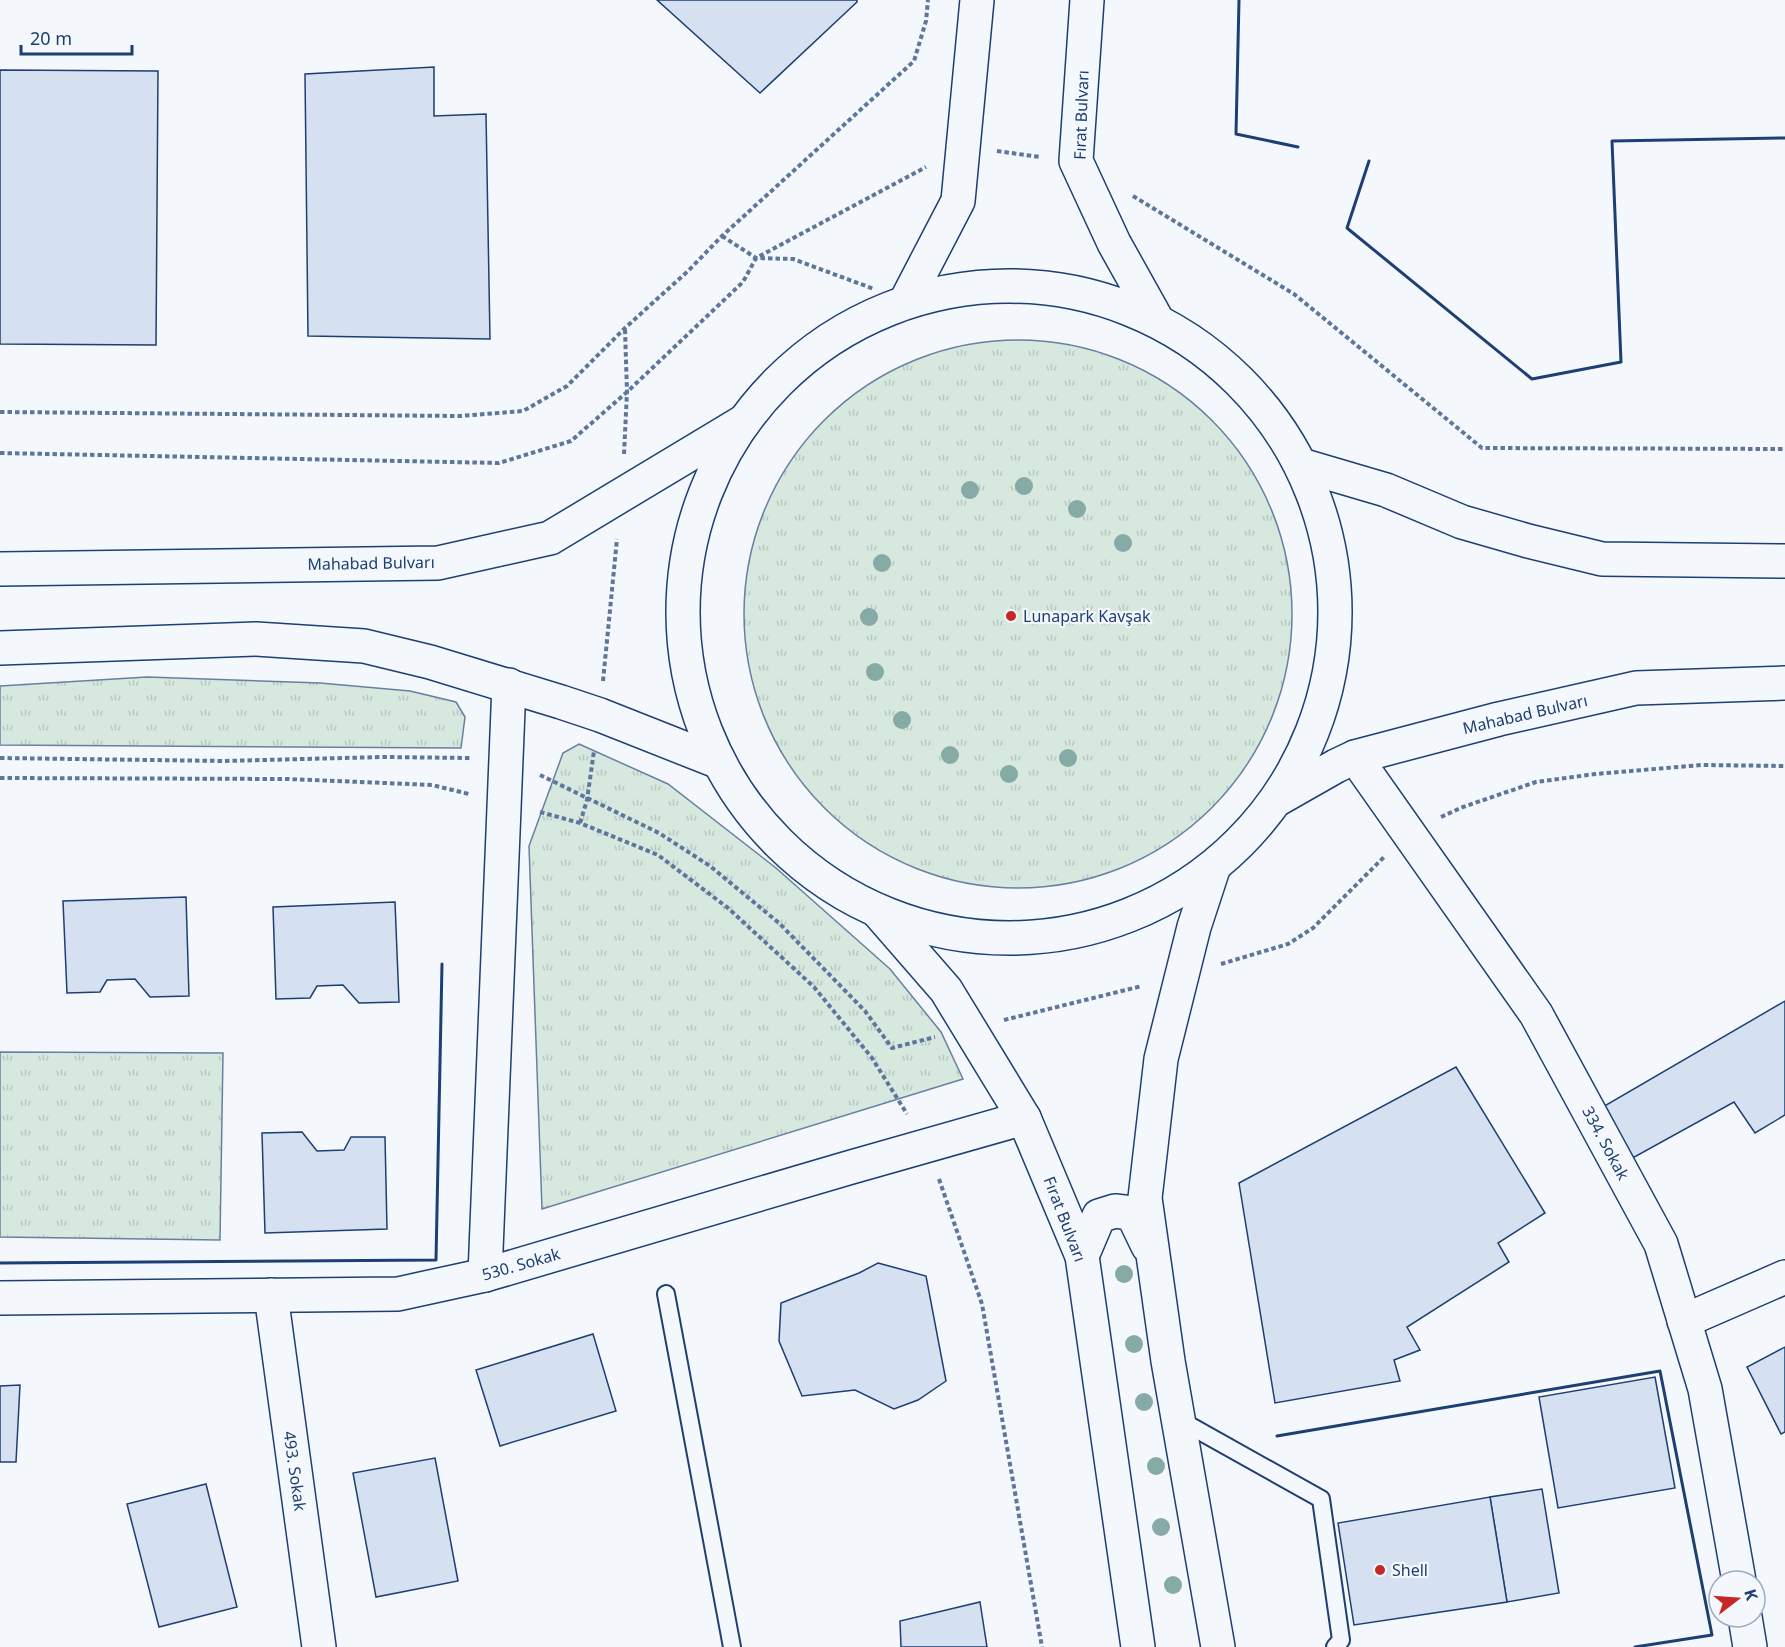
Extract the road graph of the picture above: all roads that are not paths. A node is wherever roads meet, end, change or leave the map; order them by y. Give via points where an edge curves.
1 (977, 0) edge
2 (1087, 0) edge
3 (906, 301) junction
4 (1156, 320) junction
5 (743, 422) junction
6 (1300, 465) junction
7 (1785, 561) edge
8 (0, 568) edge
9 (0, 648) edge
10 (1785, 683) edge
11 (509, 685) junction
12 (1355, 758) junction
13 (719, 762) junction
14 (1278, 799) junction
15 (1213, 868) junction
16 (877, 912) junction
17 (1024, 1118) junction
18 (1153, 1255) junction
19 (1082, 1256) junction
20 (485, 1275) junction
21 (1785, 1277) edge
22 (666, 1294) dead end
23 (271, 1295) junction
24 (0, 1298) edge
25 (1684, 1321) junction
26 (1178, 1419) junction
27 (1737, 1569) edge
28 (1747, 1629) edge
29 (319, 1647) edge
30 (732, 1647) edge
31 (1138, 1647) edge
32 (1218, 1647) edge
33 (1335, 1647) edge
34 (1750, 1647) edge

1 - 3 main road via 958,201
2 - 4 main road, Fırat Bulvarı via 1076,161
3 - 4 main road via 990,285 1065,290
3 - 5 main road via 843,329 788,370
4 - 6 main road via 1201,347 1240,381 1274,421
5 - 8 main road, Mahabad Bulvarı via 550,538 438,563
5 - 13 main road via 702,501 684,589 690,678
6 - 7 main road via 1386,490 1462,522 1602,559
6 - 14 main road via 1330,548 1335,635 1318,721
9 - 11 main road via 256,639 364,646
10 - 12 main road, Mahabad Bulvarı via 1636,688 1489,721
11 - 13 main road via 600,715
11 - 20 main road
12 - 14 main road, Mahabad Bulvarı
12 - 25 main road, 334. Sokak via 1536,1014 1661,1244
13 - 16 main road via 760,824 814,874
14 - 15 main road via 1237,848
15 - 16 main road via 1153,907 1086,931 1028,939 945,934
15 - 18 main road via 1161,1059 1145,1198
16 - 17 main road, Fırat Bulvarı via 945,990
17 - 19 main road, Fırat Bulvarı
17 - 20 main road, 530. Sokak
18 - 19 main road via 1132,1213 1115,1211 1100,1216
18 - 26 main road
19 - 31 main road, Fırat Bulvarı
20 - 23 main road, 530. Sokak via 398,1294
21 - 25 main road
22 - 30 lane
23 - 24 main road, 530. Sokak
23 - 29 main road, 493. Sokak
25 - 27 main road, 334. Sokak via 1705,1389
26 - 32 main road
26 - 33 lane via 1321,1499 1341,1640
28 - 34 main road

